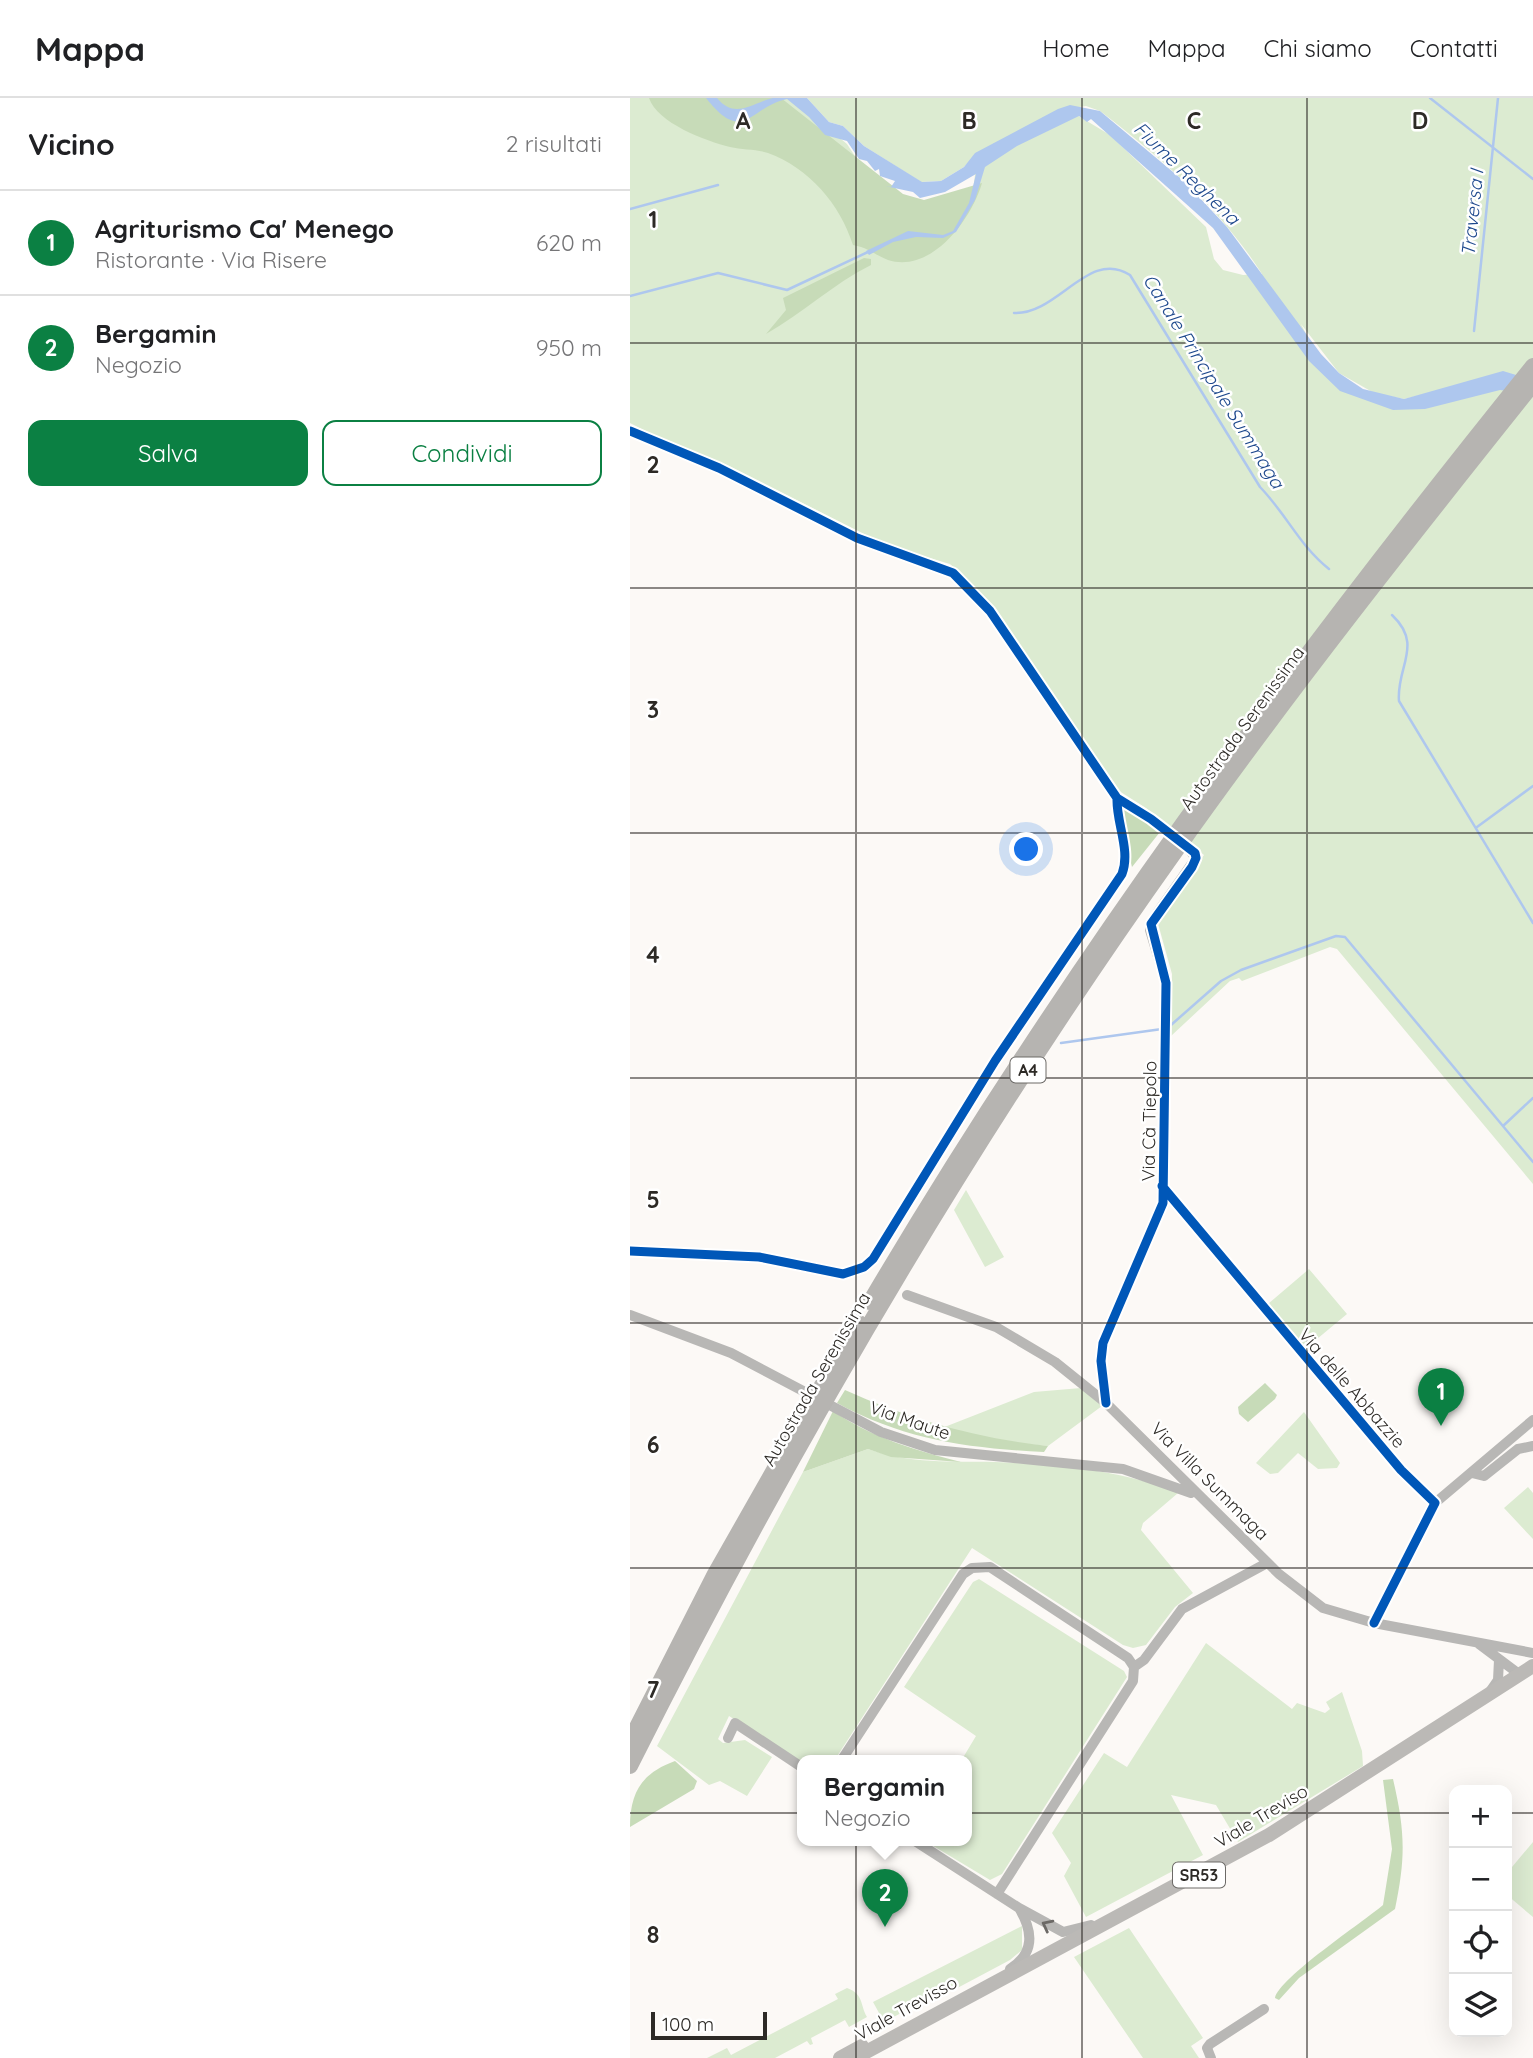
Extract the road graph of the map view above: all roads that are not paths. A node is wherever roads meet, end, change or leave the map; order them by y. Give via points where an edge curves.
1 (1533, 366) edge
2 (1533, 384) edge
3 (1496, 421) junction
4 (630, 431) edge
5 (1117, 798) junction
6 (1164, 829) dead end
7 (1187, 847) dead end
8 (1162, 1186) junction
9 (630, 1251) edge
10 (907, 1295) dead end
11 (630, 1315) edge
12 (1106, 1403) junction
13 (1533, 1420) edge
14 (1533, 1446) edge
15 (1169, 1466) junction
16 (1472, 1473) junction
17 (1158, 1479) junction
18 (1196, 1495) junction
19 (1435, 1503) junction
20 (1267, 1563) junction
21 (1374, 1623) junction
22 (1477, 1643) junction
23 (1504, 1648) junction
24 (1533, 1653) edge
25 (1499, 1660) junction
26 (1533, 1666) edge
27 (1134, 1667) junction
28 (1528, 1674) edge
29 (1487, 1694) junction
30 (754, 1737) dead end
31 (630, 1741) edge
32 (1413, 1745) junction
33 (845, 1755) edge
34 (797, 1764) edge
35 (630, 1766) edge
36 (923, 1846) edge
37 (1177, 1887) junction
38 (997, 1894) junction
39 (1019, 1908) junction
40 (976, 1991) junction
41 (1264, 2009) dead end
42 (841, 2058) edge
43 (855, 2058) edge
44 (1211, 2058) edge

1 - 3 highway, Autostrada Serenissima / A4
2 - 3 highway, Autostrada Serenissima / A4
3 - 31 highway, Autostrada Serenissima / A4 via 1284,682 1161,850 1044,1023 924,1211 809,1405 715,1574
3 - 35 highway, Autostrada Serenissima / A4 via 1293,689 1057,1024 934,1217 817,1414
4 - 5 street via 719,468 858,538 953,573 990,611
5 - 6 street
5 - 9 street via 1126,864 1122,874 995,1061 873,1259 843,1274 759,1257
7 - 8 street, Via Cà Tiepolo via 1196,858 1150,930 1166,983
8 - 12 street, Via Cà Tiepolo via 1160,1214 1103,1343
8 - 19 street, Via delle Abbazzie via 1375,1439
10 - 12 street, Via Villa Summaga via 996,1327 1055,1362
11 - 17 street, Via Maute via 732,1353 881,1432 935,1450 1122,1469
12 - 15 street, Via Villa Summaga
13 - 16 street
14 - 16 street via 1518,1449 1484,1476
15 - 17 street
15 - 18 street, Via Villa Summaga
16 - 19 street
17 - 18 street, Via Maute
18 - 20 street, Via Villa Summaga
19 - 21 street
20 - 21 street, Via Villa Summaga via 1322,1608
20 - 27 street via 1187,1605
21 - 22 street, Via Villa Summaga
22 - 23 street, Via Villa Summaga
22 - 25 street
23 - 24 street, Via Villa Summaga
23 - 28 street
25 - 28 street
25 - 29 street via 1498,1680
26 - 28 main road, Viale Treviso / SR53
27 - 33 street via 1125,1656 990,1567 972,1568 963,1574
27 - 38 street via 1133,1681
28 - 29 main road, Viale Treviso / SR53
28 - 32 main road, Viale Treviso via 1475,1711
29 - 32 main road, Viale Treviso / SR53
30 - 34 street
32 - 37 main road, Viale Treviso / SR53
36 - 38 street
37 -> 39 street via 1070,1933
37 - 40 main road, Viale Treviso / SR53
38 - 39 street
39 - 40 street via 1030,1930 1029,1948 1017,1964
40 - 42 main road
40 - 43 main road, Viale Trevisso / SR53
41 - 44 street via 1210,2044

